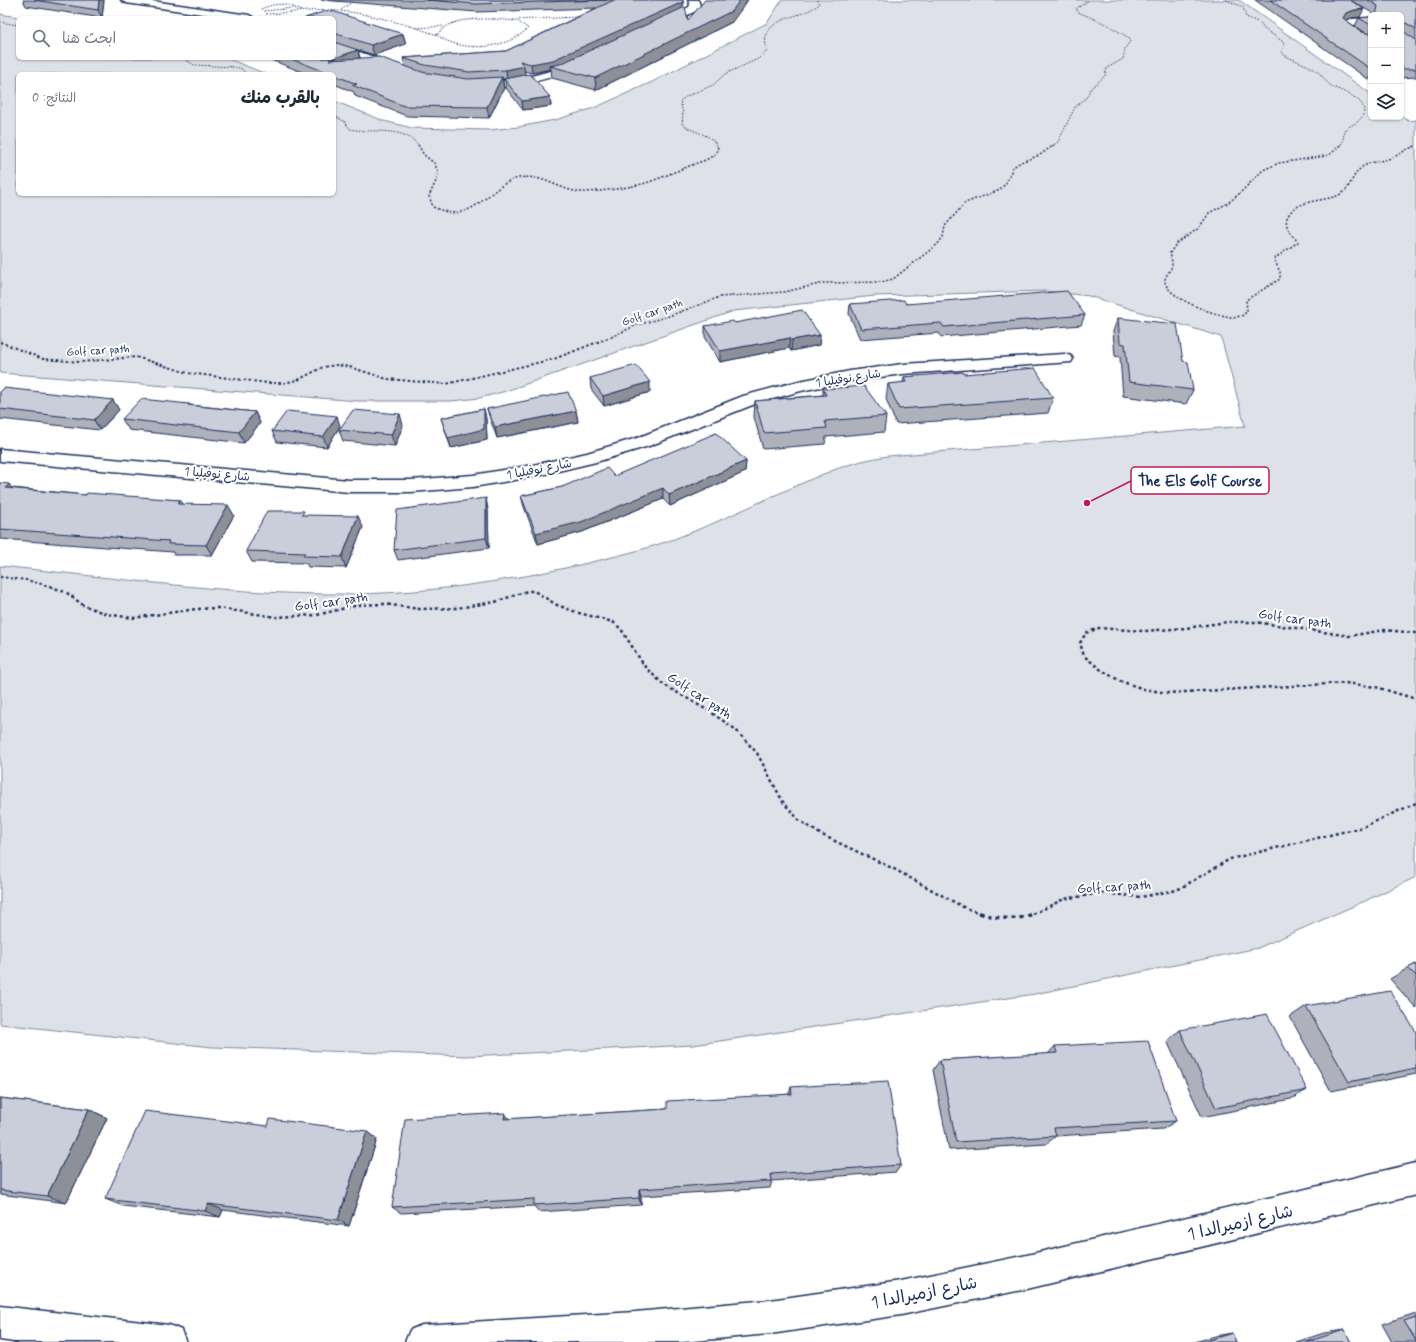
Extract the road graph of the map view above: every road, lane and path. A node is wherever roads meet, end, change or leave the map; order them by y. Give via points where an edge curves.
1 (126, 0) edge
2 (355, 0) edge
3 (693, 0) edge
4 (817, 0) edge
5 (1089, 0) edge
6 (1226, 0) edge
7 (297, 9) dead end
8 (258, 11) dead end
9 (340, 11) junction
10 (1359, 11) edge
11 (263, 14) dead end
12 (234, 16) edge
13 (580, 17) edge
14 (1368, 18) edge
15 (508, 20) junction
16 (1368, 20) edge
17 (0, 22) edge
18 (16, 25) edge
19 (446, 26) junction
20 (417, 28) junction
21 (650, 30) edge
22 (437, 36) junction
23 (1368, 39) edge
24 (336, 47) edge
25 (185, 60) edge
26 (586, 60) edge
27 (244, 72) edge
28 (405, 72) edge
29 (465, 84) edge
30 (336, 117) edge
31 (1416, 146) edge
32 (0, 342) edge
33 (1065, 359) dead end
34 (0, 455) edge
35 (0, 577) edge
36 (1416, 633) edge
37 (1416, 699) edge
38 (1416, 803) edge
39 (1416, 1179) edge
40 (0, 1323) edge
41 (169, 1342) edge
42 (422, 1342) edge

1 - 12 street
2 - 9 path
3 - 21 street via 693,9
4 - 30 path via 819,4 815,8 786,18 772,28 765,37 767,51 759,59 726,74 710,86 680,101 682,124 689,130 711,138 718,149 706,160 649,182 581,192 568,190 540,177 529,176 507,182 468,210 448,212 433,207 429,196 438,179 439,171 417,143 390,131 350,129 344,121
5 - 32 path, Golf car path via 1076,9 1129,38 1130,41 1124,48 1123,59 1107,68 1105,76 1075,107 1058,142 1040,155 1013,167 1000,190 965,203 945,226 943,237 938,244 892,279 868,283 824,283 784,292 720,297 670,316 637,325 554,359 446,384 387,379 338,365 323,367 298,380 268,383 188,373 136,357 80,362 43,358
6 - 31 path via 1243,7 1246,17 1260,23 1262,28 1282,41 1284,55 1316,70 1329,84 1355,97 1365,111 1363,117 1344,130 1344,139 1340,147 1330,154 1270,166 1259,172 1231,201 1207,214 1201,226 1174,245 1170,253 1171,270 1165,277 1171,292 1182,300 1219,316 1243,315 1247,310 1246,300 1280,279 1280,272 1274,259 1278,254 1293,248 1298,242 1287,227 1289,213 1304,204 1338,195 1348,189 1357,171 1364,166 1390,159 1405,149
7 - 8 path via 291,5 280,4
9 - 11 path
9 - 20 path via 367,14
10 - 14 street
13 - 15 path
15 - 19 path via 480,20
15 - 22 path via 525,24 528,30 504,42 481,46 451,43
16 - 23 street via 1345,24
17 - 18 path
19 - 20 path
19 - 22 path
20 - 22 path
24 - 28 street
25 - 27 path via 194,65 236,67
26 - 29 street via 557,73 531,80 489,85
33 - 34 street, شارع نوفيليا 1 via 903,369 799,386 749,400 643,442 590,458 473,481 411,486 349,486
35 - 38 path, Golf car path via 48,585 67,593 83,605 106,614 133,618 218,608 276,617 317,615 358,605 384,604 420,609 457,608 495,602 534,591 557,605 613,622 621,629 645,667 664,685 709,710 735,729 757,754 783,802 799,820 820,834 894,869 965,908 988,916 1010,918 1031,915 1064,899 1102,893 1141,897 1177,890 1230,859 1363,827
36 - 37 path, Golf car path via 1384,630 1350,636 1255,622 1227,622 1144,631 1099,628 1086,633 1080,644 1084,656 1120,681 1168,693 1345,683 1376,687
39 - 42 street, شارع ازميرالدا 1 via 1034,1270 900,1298 770,1317 635,1329
40 - 41 street

